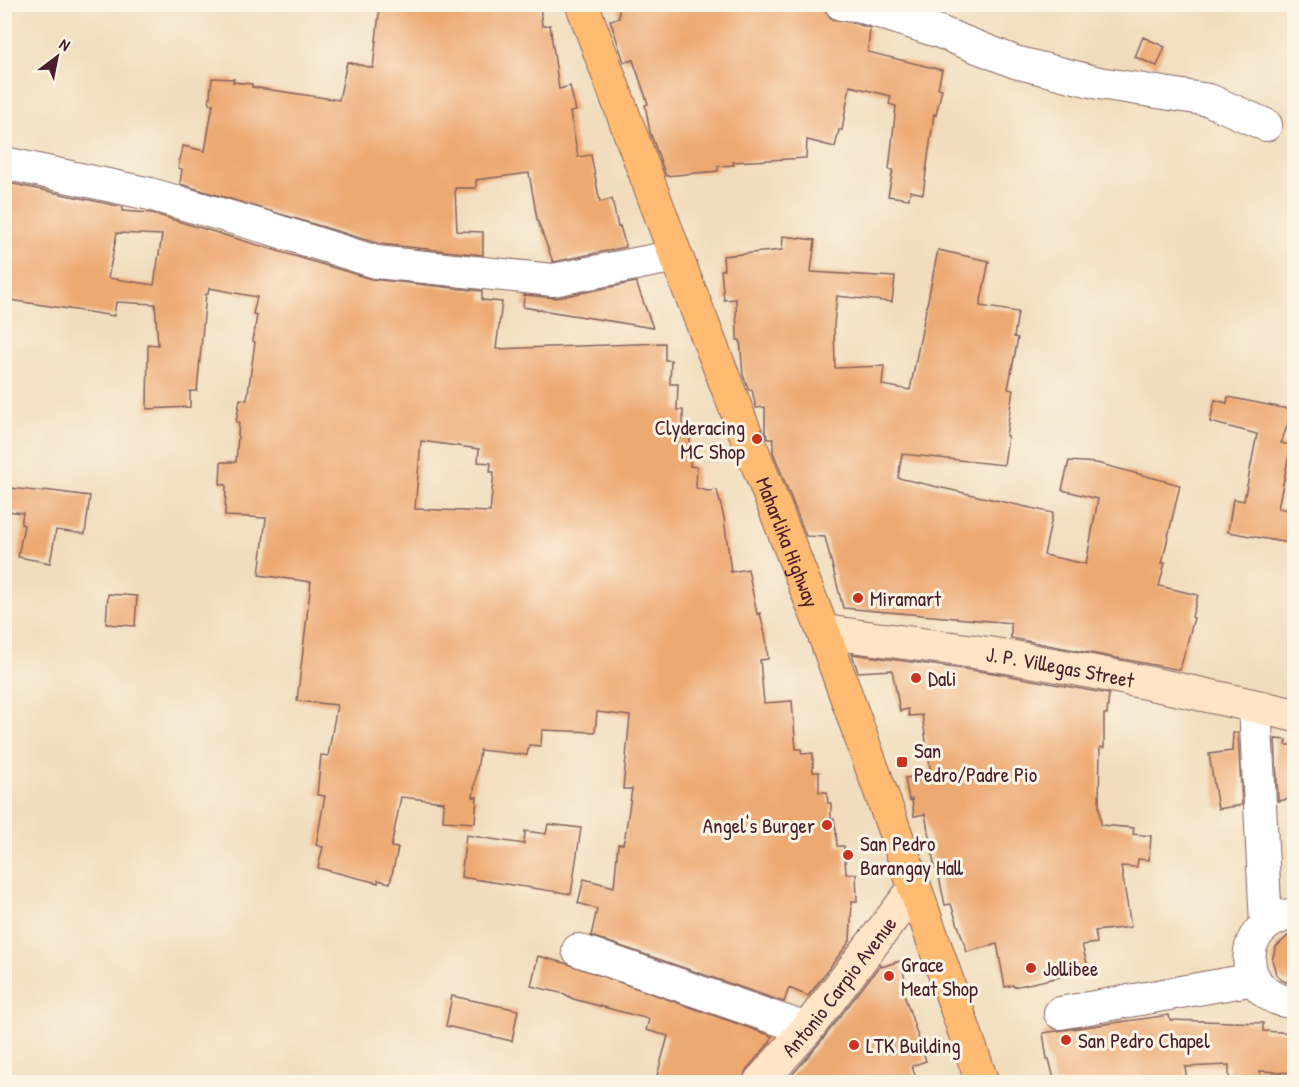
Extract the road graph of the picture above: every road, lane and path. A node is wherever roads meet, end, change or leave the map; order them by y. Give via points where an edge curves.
1 (582, 4) edge
2 (841, 4) edge
3 (1266, 125) dead end
4 (4, 163) edge
5 (676, 256) junction
6 (823, 631) junction
7 (1255, 706) junction
8 (1294, 716) edge
9 (915, 888) junction
10 (1280, 919) edge
11 (578, 950) dead end
12 (1255, 979) junction
13 (1294, 1002) edge
14 (1060, 1013) dead end
15 (807, 1029) junction
16 (760, 1083) edge
17 (982, 1083) edge

1 - 5 highway, Maharlika Highway
2 - 3 street via 867,8 1015,62 1099,83 1209,100
4 - 5 street via 150,194 376,262 553,280
5 - 6 highway, Maharlika Highway
6 - 7 street, J. P. Villegas Street via 1023,659
6 - 9 highway, Maharlika Highway
7 - 8 street, J. P. Villegas Street
7 - 10 street
9 - 15 street, Antonio Carpio Avenue
9 - 17 highway, Maharlika Highway
10 - 12 street via 1256,935 1250,949
11 - 15 street
12 - 13 street via 1277,999
12 - 14 street
15 - 16 street, Antonio Carpio Avenue

